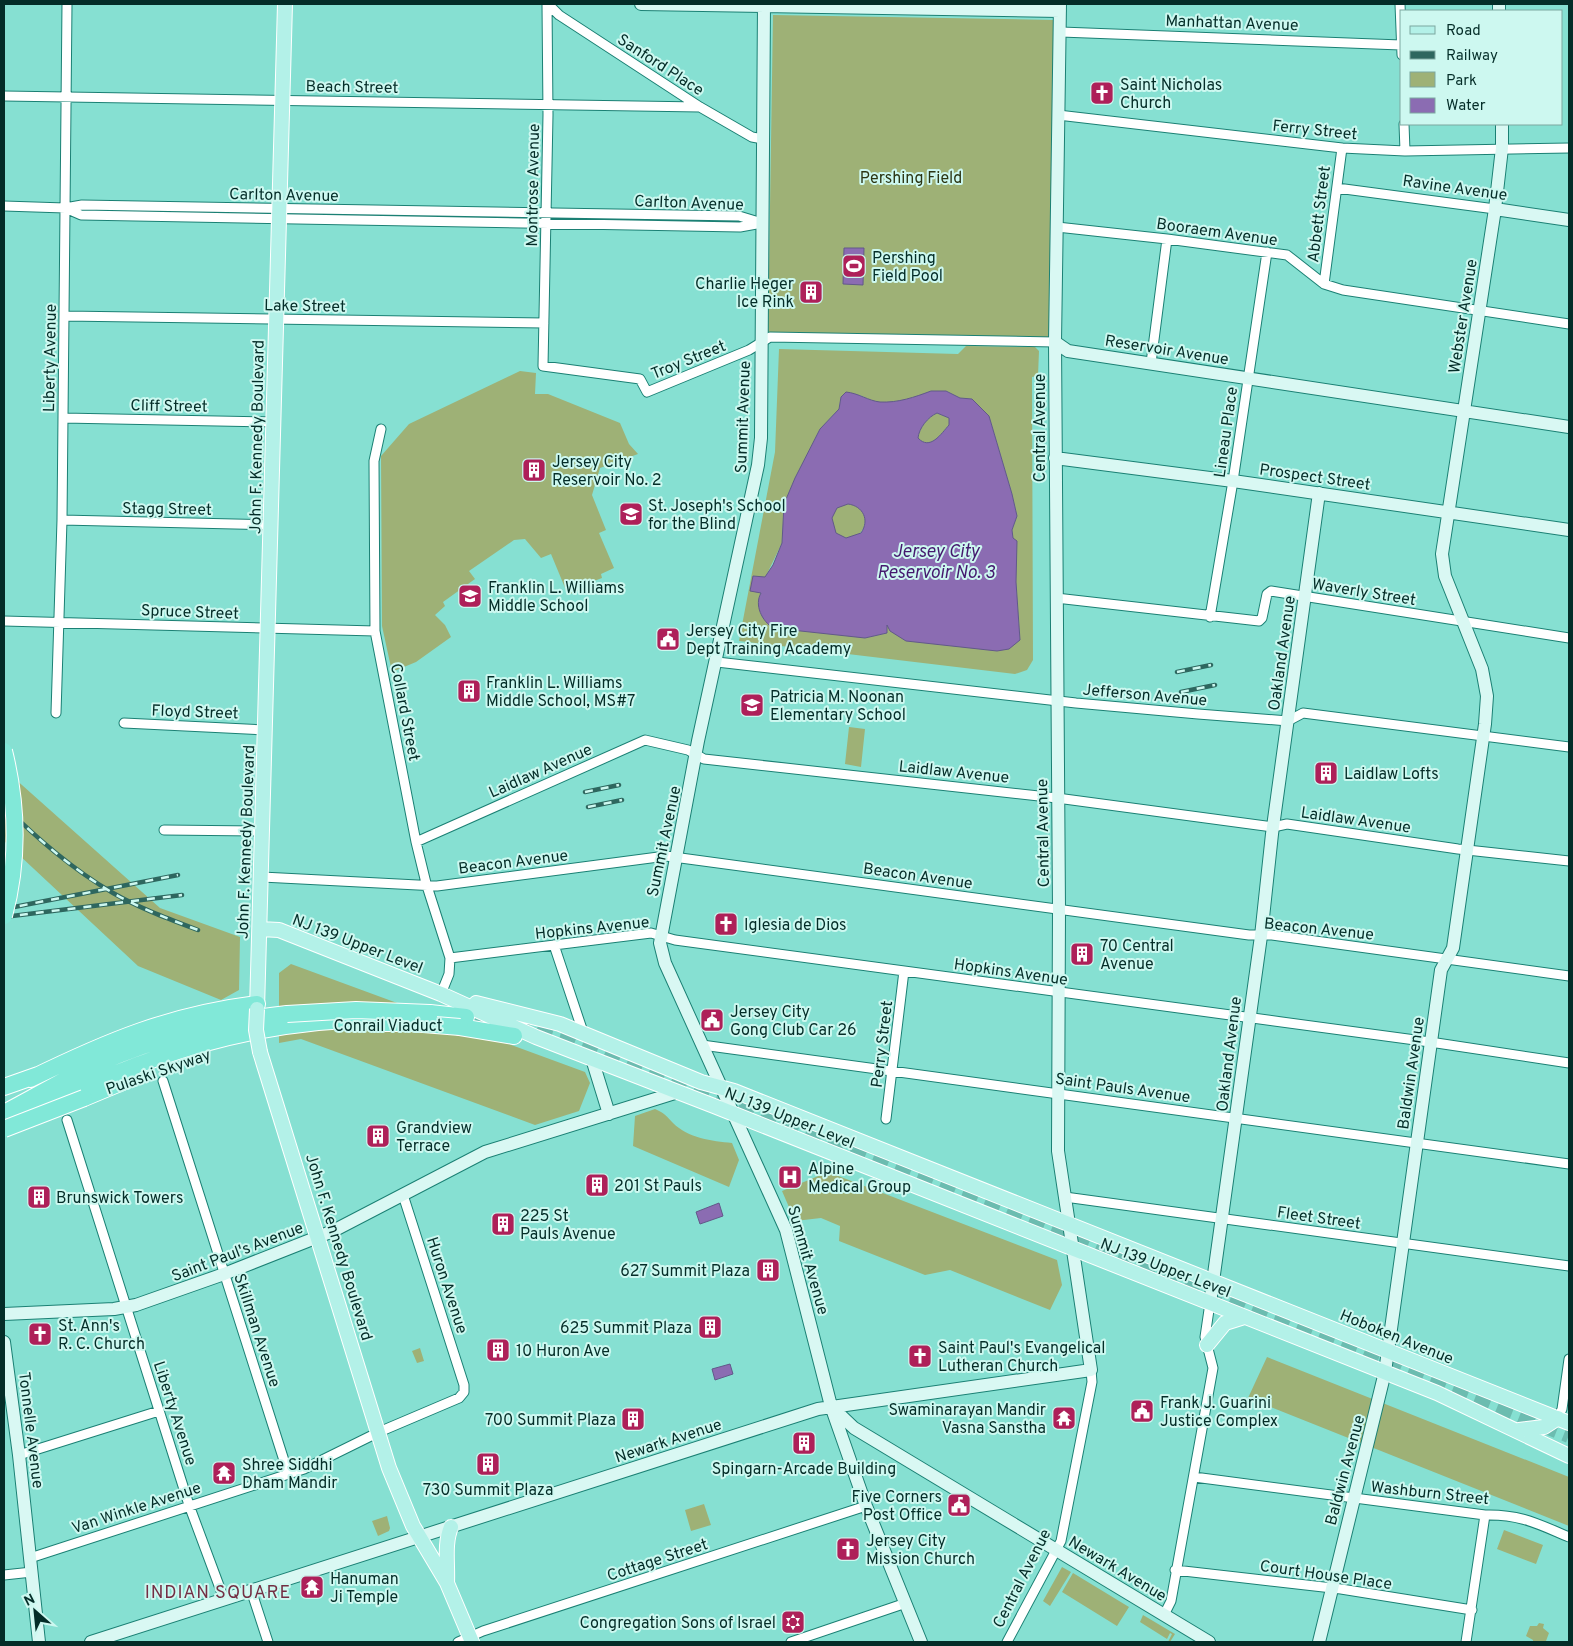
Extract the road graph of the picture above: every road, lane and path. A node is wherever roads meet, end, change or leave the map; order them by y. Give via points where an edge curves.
1 (66, 4) edge
2 (285, 4) edge
3 (548, 4) edge
4 (641, 4) edge
5 (764, 5) edge
6 (1060, 7) edge
7 (1060, 32) junction
8 (1400, 46) edge
9 (4, 96) edge
10 (67, 98) junction
11 (284, 100) junction
12 (548, 105) junction
13 (700, 107) junction
14 (1058, 115) junction
15 (1404, 125) edge
16 (1502, 125) edge
17 (763, 139) junction
18 (1342, 148) junction
19 (1502, 148) junction
20 (1569, 148) edge
21 (1405, 151) junction
22 (1336, 188) junction
23 (4, 206) edge
24 (66, 208) junction
25 (1495, 209) junction
26 (280, 214) junction
27 (546, 217) junction
28 (1569, 220) edge
29 (762, 223) junction
30 (1057, 228) junction
31 (1167, 239) junction
32 (1266, 252) junction
33 (1324, 284) junction
34 (1478, 311) junction
35 (65, 316) junction
36 (277, 320) junction
37 (544, 324) junction
38 (1569, 324) edge
39 (761, 342) junction
40 (1055, 342) junction
41 (1151, 363) junction
42 (544, 366) joint
43 (1248, 378) junction
44 (1464, 410) junction
45 (63, 418) junction
46 (274, 422) junction
47 (1569, 427) edge
48 (381, 429) dead end
49 (1056, 458) junction
50 (1233, 481) junction
51 (1319, 493) junction
52 (1448, 512) junction
53 (62, 520) junction
54 (272, 525) junction
55 (1569, 530) edge
56 (1306, 596) junction
57 (1056, 598) junction
58 (1210, 617) junction
59 (4, 621) edge
60 (58, 622) junction
61 (1464, 622) junction
62 (269, 628) junction
63 (375, 631) junction
64 (1569, 638) edge
65 (717, 662) junction
66 (1057, 700) junction
67 (56, 713) dead end
68 (1288, 721) junction
69 (124, 723) dead end
70 (265, 730) junction
71 (1482, 737) junction
72 (1569, 747) edge
73 (4, 751) edge
74 (696, 755) junction
75 (1057, 798) junction
76 (1273, 827) junction
77 (164, 830) dead end
78 (263, 831) junction
79 (416, 842) junction
80 (1468, 850) junction
81 (675, 857) junction
82 (1569, 861) edge
83 (262, 878) junction
84 (426, 883) junction
85 (1059, 909) junction
86 (4, 916) edge
87 (260, 928) junction
88 (660, 935) junction
89 (1261, 936) junction
90 (554, 946) junction
91 (450, 958) junction
92 (1447, 958) junction
93 (904, 972) junction
94 (1569, 976) edge
95 (1058, 992) junction
96 (441, 994) junction
97 (257, 1007) junction
98 (287, 1014) joint
99 (1249, 1018) junction
100 (463, 1022) junction
101 (309, 1025) junction
102 (583, 1032) junction
103 (514, 1036) dead end
104 (1430, 1042) junction
105 (702, 1045) junction
106 (132, 1051) junction
107 (592, 1059) junction
108 (1569, 1063) edge
109 (893, 1070) junction
110 (30, 1079) junction
111 (163, 1081) dead end
112 (721, 1086) junction
113 (4, 1087) edge
114 (678, 1092) junction
115 (1058, 1094) junction
116 (609, 1114) junction
117 (734, 1115) junction
118 (886, 1119) dead end
119 (1236, 1119) junction
120 (7, 1120) edge
121 (67, 1120) dead end
122 (1416, 1143) junction
123 (1569, 1164) edge
124 (403, 1194) junction
125 (1065, 1197) junction
126 (1222, 1218) junction
127 (1069, 1224) junction
128 (318, 1237) junction
129 (1403, 1244) junction
130 (1073, 1249) junction
131 (1569, 1266) edge
132 (224, 1274) junction
133 (1213, 1282) junction
134 (1210, 1303) junction
135 (126, 1308) junction
136 (4, 1314) edge
137 (1244, 1317) junction
138 (4, 1342) edge
139 (1207, 1345) junction
140 (1388, 1351) junction
141 (1569, 1359) edge
142 (1091, 1370) junction
143 (1385, 1372) junction
144 (464, 1385) joint
145 (831, 1406) junction
146 (159, 1410) junction
147 (9, 1412) edge
148 (1564, 1421) edge
149 (1518, 1430) junction
150 (379, 1432) junction
151 (19, 1455) junction
152 (1569, 1456) edge
153 (288, 1473) junction
154 (1194, 1477) junction
155 (1353, 1498) junction
156 (190, 1505) junction
157 (866, 1506) junction
158 (1485, 1515) junction
159 (451, 1527) junction
160 (418, 1536) junction
161 (1569, 1538) edge
162 (1057, 1550) junction
163 (30, 1558) junction
164 (1175, 1570) junction
165 (32, 1572) junction
166 (4, 1575) edge
167 (447, 1583) junction
168 (1332, 1588) junction
169 (251, 1590) junction
170 (224, 1599) junction
171 (906, 1603) junction
172 (1472, 1610) junction
173 (1164, 1615) junction
174 (467, 1641) edge
175 (39, 1642) edge
176 (91, 1642) edge
177 (268, 1642) edge
178 (791, 1642) edge
179 (921, 1642) edge
180 (1007, 1642) edge
181 (1209, 1642) edge
182 (1319, 1642) edge
183 (1466, 1642) edge

1 - 10 street, Liberty Avenue
2 - 11 main road, John F. Kennedy Boulevard
3 - 12 street, Montrose Avenue
3 - 13 street, Sanford Place via 559,15
4 - 5 street
5 - 6 street
5 - 17 street, Summit Avenue
6 - 7 street, Central Avenue
7 - 8 street, Manhattan Avenue
7 - 14 street, Central Avenue
9 - 10 street, Beach Street
10 - 11 street, Beach Street
10 - 24 street, Liberty Avenue
11 - 12 street, Beach Street
11 - 26 main road, John F. Kennedy Boulevard
12 - 13 street, Beach Street
12 - 27 street, Montrose Avenue
13 - 17 street, Sanford Place via 752,137
14 - 18 street, Ferry Street
14 - 30 street, Central Avenue
15 - 21 street
16 - 19 street, Webster Avenue
17 - 29 street, Summit Avenue
18 - 21 street, Ferry Street
18 - 22 street, Abbett Street
19 - 20 street, Ferry Street
19 - 21 street, Ferry Street
19 - 25 street, Webster Avenue
22 - 25 street, Ravine Avenue
22 - 33 street, Abbett Street
23 - 24 street, Carlton Avenue
24 - 26 street, Carlton Avenue via 81,215 150,211
24 - 35 street, Liberty Avenue
25 - 28 street, Ravine Avenue
25 - 34 street, Webster Avenue
26 - 27 street, Carlton Avenue
26 - 36 main road, John F. Kennedy Boulevard
27 - 29 street, Carlton Avenue via 740,227
27 - 37 street, Montrose Avenue
29 - 39 street, Summit Avenue
30 - 31 street, Booraem Avenue
30 - 40 street, Central Avenue
31 - 32 street, Booraem Avenue
31 - 41 street
32 - 33 street, Booraem Avenue via 1288,255
32 - 43 street, Lineau Place
33 - 34 street, Booraem Avenue via 1343,290
34 - 38 street, Booraem Avenue
34 - 44 street, Webster Avenue
35 - 36 street, Lake Street
35 - 45 street, Liberty Avenue
36 - 37 street, Lake Street
36 - 46 main road, John F. Kennedy Boulevard
37 - 42 street, Montrose Avenue
39 - 40 street, Reservoir Avenue via 770,337
39 - 42 street, Troy Street via 749,350 646,392 640,379
39 - 65 street, Summit Avenue via 758,465
40 - 41 street, Reservoir Avenue via 1068,350
40 - 49 street, Central Avenue
41 - 43 street, Reservoir Avenue
43 - 44 street, Reservoir Avenue
43 - 50 street, Lineau Place
44 - 47 street, Reservoir Avenue
44 - 52 street, Webster Avenue
45 - 46 street, Cliff Street
45 - 53 street, Liberty Avenue
46 - 54 main road, John F. Kennedy Boulevard
48 - 63 street, Collard Street via 374,460
49 - 50 street, Prospect Street
49 - 57 street, Central Avenue
50 - 51 street, Prospect Street
50 - 58 street, Lineau Place
51 - 52 street, Prospect Street
51 - 56 street, Oakland Avenue
52 - 55 street, Prospect Street
52 - 61 street, Baldwin Avenue via 1442,554 1445,576
53 - 54 street, Stagg Street
53 - 60 street, Liberty Avenue
54 - 62 main road, John F. Kennedy Boulevard
56 - 58 street, Waverly Street via 1271,591 1267,594 1259,621
56 - 61 street, Waverly Street
56 - 68 street, Oakland Avenue
57 - 58 street, Waverly Street
57 - 66 street, Central Avenue
59 - 60 street, Spruce Street
60 - 62 street, Spruce Street
60 - 67 street, Liberty Avenue
61 - 64 street, Waverly Street
61 - 71 street, Baldwin Avenue via 1482,669 1487,696
62 - 63 street, Spruce Street
62 - 70 main road, John F. Kennedy Boulevard
63 - 79 street, Collard Street
65 - 66 street, Jefferson Avenue
65 - 74 street, Summit Avenue
66 - 68 street, Jefferson Avenue
66 - 75 street, Central Avenue
68 - 71 street, Jefferson Avenue via 1303,714
68 - 76 street, Oakland Avenue
69 - 70 street, Floyd Street
70 - 78 main road, John F. Kennedy Boulevard
71 - 72 street, Jefferson Avenue
71 - 80 street, Baldwin Avenue
73 - 86 highway, bridge via 14,798 16,837
74 - 75 street, Laidlaw Avenue via 704,759
74 - 79 street, Laidlaw Avenue via 688,750 645,740
74 - 81 street, Summit Avenue
75 - 76 street, Laidlaw Avenue
75 - 85 street, Central Avenue
76 - 80 street, Laidlaw Avenue via 1288,824
76 - 89 street, Oakland Avenue
77 - 78 street
78 - 83 main road, John F. Kennedy Boulevard
79 - 84 street, Collard Street
80 - 82 street, Laidlaw Avenue
80 - 92 street, Baldwin Avenue via 1453,948
81 - 84 street, Beacon Avenue via 437,886
81 - 85 street, Beacon Avenue
81 - 88 street, Summit Avenue
83 - 84 street, Beacon Avenue
83 - 87 main road, John F. Kennedy Boulevard
84 - 91 street, Collard Street
85 - 89 street, Beacon Avenue
85 - 95 street, Central Avenue
87 - 96 main road, NJ 139 Upper Level via 279,930
87 - 97 main road, John F. Kennedy Boulevard
88 - 90 street, Hopkins Avenue via 643,934
88 - 93 street, Hopkins Avenue via 675,940
88 - 105 street, Summit Avenue via 665,963
89 - 92 street, Beacon Avenue
89 - 99 street, Oakland Avenue
90 - 91 street, Hopkins Avenue
90 - 102 street
91 - 96 street, Collard Street via 449,974
92 - 94 street, Beacon Avenue
92 - 104 street, Baldwin Avenue via 1441,970
93 - 95 street, Hopkins Avenue
93 - 109 street, Perry Street
95 - 99 street, Hopkins Avenue
95 - 115 street, Central Avenue
96 - 102 main road, NJ 139 Upper Level
96 - 107 main road, NJ 139 Upper Level
97 - 110 highway via 204,1012 155,1025 98,1046
97 - 128 main road, John F. Kennedy Boulevard, bridge via 256,1030 260,1052
98 - 100 highway, Conrail Viaduct, bridge via 356,1010 430,1013
98 - 106 highway, Pulaski Skyway via 210,1027
99 - 104 street, Hopkins Avenue
99 - 119 street, Oakland Avenue
100 - 101 highway, Conrail Viaduct, bridge via 411,1023 399,1019 352,1018
100 - 103 highway
101 - 120 highway, Pulaski Skyway, bridge via 176,1062 84,1098
101 - 120 highway via 230,1037 172,1052 105,1076
102 - 112 main road, NJ 139 Upper Level via 701,1082
104 - 108 street, Hopkins Avenue
104 - 122 street, Baldwin Avenue
105 - 109 street, Saint Pauls Avenue
105 - 112 street, Summit Avenue
106 - 110 highway via 83,1059
106 - 120 highway, Pulaski Skyway via 78,1073
107 - 114 main road, NJ 139 Upper Level
107 - 116 street
109 - 115 street, Saint Pauls Avenue
109 - 118 street, Perry Street
110 - 113 highway
111 - 132 street, Skillman Avenue
112 - 117 street, Summit Avenue
112 - 127 main road, NJ 139 Upper Level
114 - 116 street, Saint Paul's Avenue
114 - 117 main road, NJ 139 Upper Level
115 - 119 street, Saint Pauls Avenue
115 - 125 street, Central Avenue via 1058,1151
116 - 124 street, Saint Paul's Avenue via 476,1155
117 - 130 main road, NJ 139 Upper Level
117 - 145 street, Summit Avenue via 786,1230
119 - 122 street, Saint Pauls Avenue
119 - 126 street, Oakland Avenue
121 - 135 street, Liberty Avenue
122 - 123 street, Saint Pauls Avenue
122 - 129 street, Baldwin Avenue
124 - 128 street, Saint Paul's Avenue
124 - 144 street, Huron Avenue
125 - 126 street, Fleet Street
125 - 127 street, Central Avenue
126 - 129 street, Fleet Street
126 - 133 street, Oakland Avenue
127 - 130 street, Central Avenue
127 - 133 main road, NJ 139 Upper Level
128 - 132 street, Saint Paul's Avenue
128 - 150 main road, John F. Kennedy Boulevard
129 - 131 street, Fleet Street
129 - 140 street, Baldwin Avenue
130 - 134 main road, NJ 139 Upper Level
130 - 142 street, Central Avenue
132 - 135 street, Saint Paul's Avenue
132 - 153 street, Skillman Avenue
133 - 134 street, Oakland Avenue
133 - 140 main road, Hoboken Avenue
134 - 137 main road, NJ 139 Upper Level
134 - 139 street, Oakland Avenue via 1205,1333
135 - 136 street, Saint Paul's Avenue
135 - 146 street, Liberty Avenue
137 - 139 main road via 1225,1323
137 - 143 main road, NJ 139 Upper Level
138 - 147 street, Tonnelle Avenue
139 - 154 street, Oakland Avenue via 1213,1368
140 - 143 street, Baldwin Avenue
140 - 148 main road, Hoboken Avenue
141 - 148 street via 1562,1409
142 - 145 street
142 - 162 street, Central Avenue via 1092,1382
143 - 149 main road
143 - 155 street, Baldwin Avenue
144 - 150 street, Van Winkle Avenue via 464,1392 459,1398
145 - 157 street, Summit Avenue
145 - 159 street, Newark Avenue
145 - 162 street, Newark Avenue via 854,1428
146 - 151 street
146 - 156 street, Liberty Avenue
147 - 151 street, Tonnelle Avenue
148 - 149 main road
149 - 152 main road
150 - 153 street, Van Winkle Avenue via 318,1463
150 - 160 main road, John F. Kennedy Boulevard via 395,1484
151 - 163 street, Tonnelle Avenue
153 - 156 street, Van Winkle Avenue
154 - 155 street, Washburn Street
154 - 164 street, Oakland Avenue
155 - 158 street, Washburn Street
155 - 168 street, Baldwin Avenue
156 - 163 street, Van Winkle Avenue
156 - 170 street, Liberty Avenue
157 - 171 street, Summit Avenue
157 - 174 street, Cottage Street
158 - 161 street, Washburn Street via 1508,1514 1524,1518
158 - 172 street
159 - 160 street, Newark Avenue
159 - 167 main road via 446,1540
160 - 167 main road, John F. Kennedy Boulevard
160 - 169 street, Newark Avenue
162 - 173 street, Newark Avenue
162 - 180 street, Central Avenue
163 - 165 street, Tonnelle Avenue
164 - 168 street, Court House Place
164 - 173 street, Oakland Avenue via 1171,1600
165 - 166 street
165 - 175 street, Tonnelle Avenue
167 - 174 main road, John F. Kennedy Boulevard
168 - 172 street, Court House Place
168 - 182 street, Baldwin Avenue
169 - 170 street, Newark Avenue
169 - 177 street
170 - 176 street, Newark Avenue
171 - 178 street
171 - 179 street, Summit Avenue
172 - 183 street
173 - 181 street, Newark Avenue

